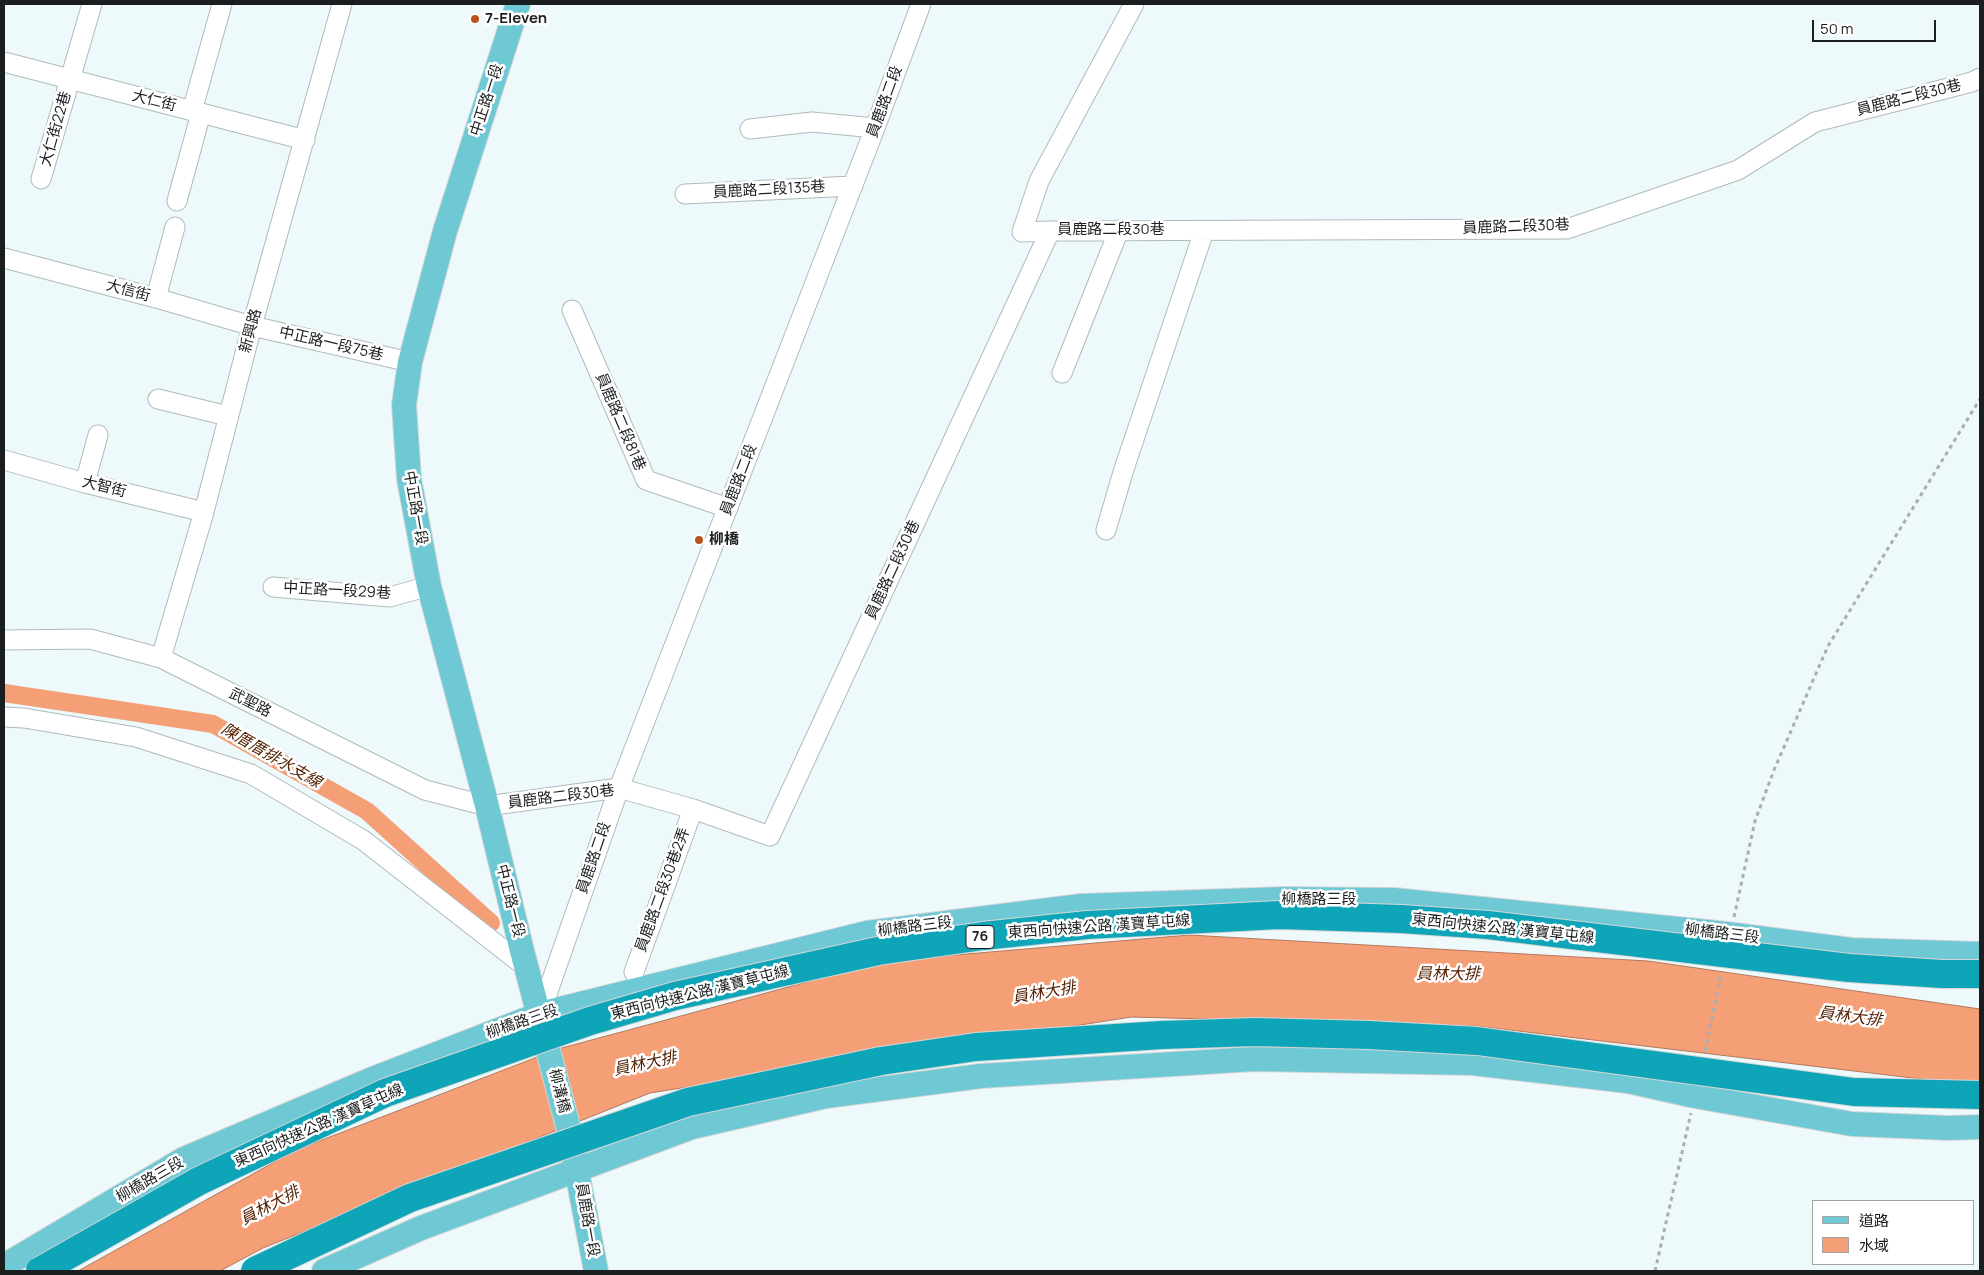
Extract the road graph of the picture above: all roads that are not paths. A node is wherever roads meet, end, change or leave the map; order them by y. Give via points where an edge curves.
1 (92, 4) edge
2 (222, 4) edge
3 (342, 4) edge
4 (518, 4) edge
5 (921, 4) edge
6 (1134, 4) edge
7 (4, 62) edge
8 (1980, 78) edge
9 (70, 80) junction
10 (196, 112) junction
11 (875, 128) junction
12 (750, 129) dead end
13 (305, 140) junction
14 (41, 179) dead end
15 (853, 186) junction
16 (685, 194) dead end
17 (177, 201) dead end
18 (176, 227) dead end
19 (1119, 230) junction
20 (1050, 231) junction
21 (1204, 231) junction
22 (4, 258) edge
23 (156, 298) junction
24 (572, 310) dead end
25 (252, 326) junction
26 (410, 362) junction
27 (1062, 374) dead end
28 (158, 399) dead end
29 (228, 416) junction
30 (98, 435) dead end
31 (4, 460) edge
32 (85, 483) junction
33 (728, 508) junction
34 (204, 512) junction
35 (1106, 530) dead end
36 (429, 586) junction
37 (273, 587) dead end
38 (4, 640) edge
39 (161, 658) junction
40 (4, 718) edge
41 (619, 788) junction
42 (487, 806) junction
43 (693, 808) junction
44 (1980, 954) edge
45 (527, 968) junction
46 (634, 972) dead end
47 (1980, 974) edge
48 (540, 1014) junction
49 (1980, 1096) edge
50 (1980, 1127) edge
51 (578, 1169) junction
52 (4, 1266) edge
53 (40, 1271) edge
54 (255, 1271) edge
55 (324, 1271) edge
56 (596, 1271) edge

1 - 9 street, 大仁街22巷
2 - 10 street
3 - 13 street, 新興路
4 - 26 main road, 中正路一段 via 445,231
5 - 11 street, 員鹿路二段
6 - 20 street via 1039,181 1022,232
7 - 9 street, 大仁街
8 - 21 street, 員鹿路二段30巷 via 1815,122 1738,170 1567,229
9 - 10 street, 大仁街
9 - 14 street, 大仁街22巷
10 - 13 street, 大仁街
10 - 17 street
11 - 12 street via 812,122
11 - 15 street, 員鹿路二段
13 - 25 street, 新興路
15 - 16 street, 員鹿路二段135巷
15 - 33 street, 員鹿路二段
18 - 23 street
19 - 20 street, 員鹿路二段30巷
19 - 21 street, 員鹿路二段30巷
19 - 27 street
20 - 43 street, 員鹿路二段30巷 via 770,836
21 - 35 street
22 - 23 street, 大信街
23 - 25 street, 大信街
24 - 33 street, 員鹿路二段81巷 via 646,480
25 - 26 street, 中正路一段75巷
25 - 29 street, 新興路
26 - 36 main road, 中正路一段 via 404,405 409,479
28 - 29 street
29 - 34 street, 新興路
30 - 32 street
31 - 32 street, 大智街
32 - 34 street, 大智街
33 - 41 street, 員鹿路二段
34 - 39 street, 新興路
36 - 37 street, 中正路一段29巷 via 390,597
36 - 42 main road, 中正路一段
38 - 39 street, 武聖路 via 90,639
39 - 42 street, 武聖路 via 425,790
40 - 45 street via 24,718 136,737 251,774 363,840
41 - 42 street, 員鹿路二段30巷
41 - 43 street, 員鹿路二段30巷
41 - 48 street, 員鹿路二段
42 - 45 main road, 中正路一段
43 - 46 street, 員鹿路二段30巷2弄
44 - 48 main road, 柳橋路三段 via 1850,950 1730,934 1394,900 1284,899 1081,906 867,933
45 - 48 main road, 中正路一段
47 - 53 highway, 東西向快速公路 漢寶草屯線 / 76, bridge via 1849,968 1488,925 1279,915 1087,925 878,951 675,996 609,1015 385,1094 198,1181
48 - 51 main road, 柳溝橋
48 - 52 main road, 柳橋路三段 via 370,1080 184,1159
49 - 54 highway, bridge via 1854,1092 1477,1041 1370,1035 1255,1032 976,1047 881,1061 688,1102 410,1198
50 - 51 main road via 1852,1124 1628,1081 1472,1063 1254,1059 981,1076 826,1096 692,1127
51 - 55 main road via 421,1228
51 - 56 main road, 員鹿路一段

